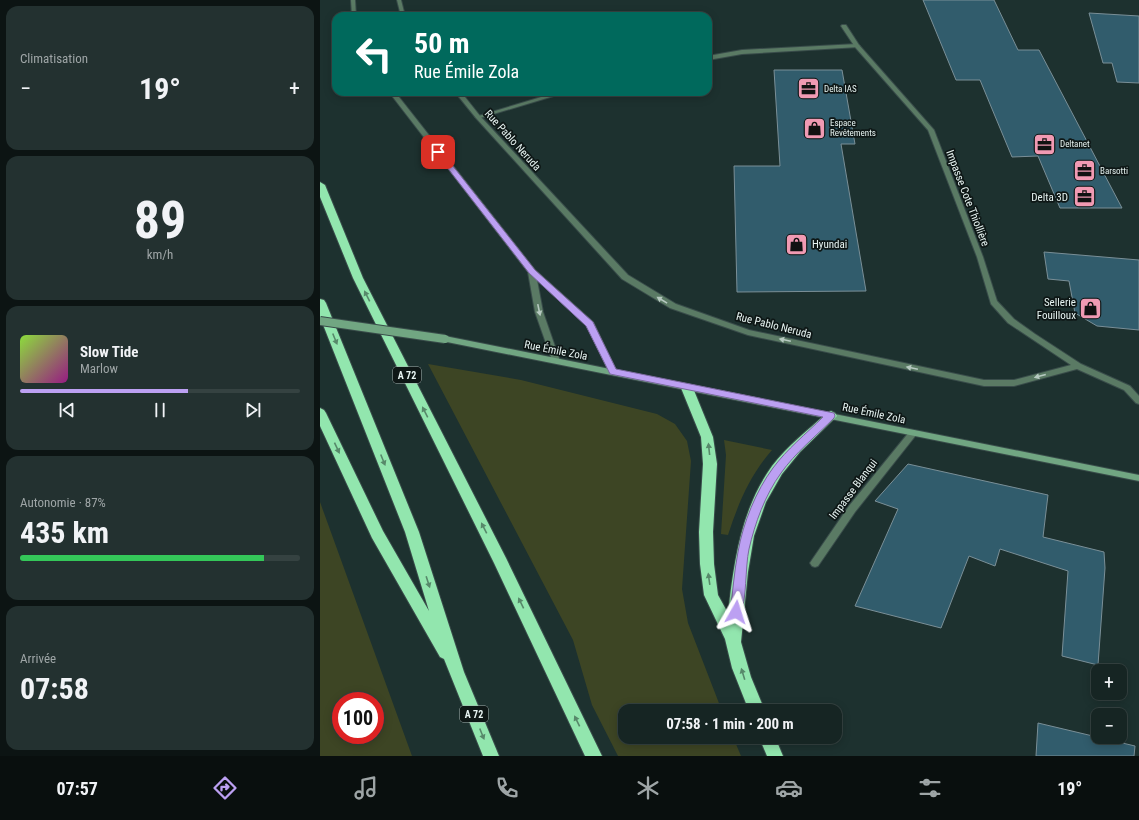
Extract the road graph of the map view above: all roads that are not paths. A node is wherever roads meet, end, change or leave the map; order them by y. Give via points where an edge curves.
1 (353, 0) edge
2 (399, 0) edge
3 (354, 12) edge
4 (402, 12) edge
5 (844, 26) dead end
6 (857, 46) junction
7 (712, 57) edge
8 (395, 96) edge
9 (461, 96) edge
10 (550, 96) edge
11 (478, 117) junction
12 (320, 185) edge
13 (532, 272) junction
14 (320, 303) edge
15 (320, 322) edge
16 (556, 361) junction
17 (1078, 366) junction
18 (613, 372) junction
19 (687, 388) junction
20 (1139, 401) edge
21 (320, 413) edge
22 (830, 416) junction
23 (913, 433) junction
24 (1139, 478) edge
25 (815, 563) dead end
26 (733, 641) junction
27 (456, 672) junction
28 (753, 704) edge
29 (770, 744) edge
30 (491, 756) edge
31 (594, 756) edge
32 (775, 756) edge

1 - 3 street
2 - 4 street
5 - 6 street, Impasse Cote Thiollière
6 - 7 street via 742,52
6 - 17 street, Impasse Cote Thiollière via 931,130 980,257 994,302 1011,321
8 - 13 street
9 - 11 street, Rue Pablo Neruda
10 - 11 street
17 -> 11 street, Rue Pablo Neruda via 1014,383 984,383 748,332 673,306 625,277
31 -> 12 highway, A 72 via 502,562 358,278
13 -> 16 street via 539,312
13 - 18 street via 590,324
14 -> 27 highway, A 72 via 412,532
15 - 16 main road, Rue Émile Zola, bridge via 445,339
16 - 18 main road, Rue Émile Zola
17 - 20 street via 1127,388
18 - 19 main road, Rue Émile Zola
19 - 22 main road, Rue Émile Zola
26 -> 19 highway via 711,595 706,532 710,464 708,444
21 -> 27 highway via 377,534
22 - 23 main road, Rue Émile Zola
22 - 26 highway via 777,470 754,514 743,550
23 - 24 main road, Rue Émile Zola
23 - 25 street, Impasse Blanqui via 852,509
28 -> 26 highway
27 -> 30 highway, A 72
29 - 32 highway

